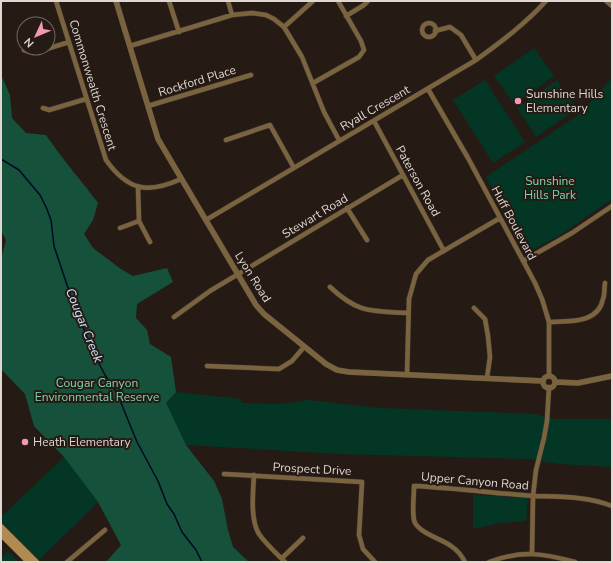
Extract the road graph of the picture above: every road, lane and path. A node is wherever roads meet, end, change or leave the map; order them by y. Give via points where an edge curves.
1 (56, 1) edge
2 (116, 1) edge
3 (169, 1) edge
4 (228, 1) edge
5 (313, 1) edge
6 (338, 1) edge
7 (368, 1) edge
8 (546, 1) edge
9 (606, 1) edge
10 (612, 6) edge
11 (232, 16) junction
12 (346, 16) junction
13 (284, 27) junction
14 (435, 31) dead end
15 (179, 32) junction
16 (69, 42) junction
17 (56, 46) edge
18 (130, 46) junction
19 (476, 60) junction
20 (251, 75) dead end
21 (313, 83) junction
22 (428, 89) junction
23 (86, 99) junction
24 (148, 106) junction
25 (43, 108) dead end
26 (374, 121) junction
27 (226, 140) dead end
28 (339, 140) junction
29 (294, 168) junction
30 (403, 175) junction
31 (181, 179) junction
32 (138, 187) junction
33 (612, 206) edge
34 (347, 208) junction
35 (500, 218) junction
36 (206, 220) junction
37 (139, 221) junction
38 (120, 228) dead end
39 (367, 240) dead end
40 (150, 242) dead end
41 (444, 251) junction
42 (524, 261) junction
43 (238, 275) junction
44 (605, 283) dead end
45 (330, 287) dead end
46 (474, 308) dead end
47 (408, 313) junction
48 (174, 318) dead end
49 (549, 322) junction
50 (304, 347) junction
51 (207, 366) dead end
52 (407, 375) junction
53 (549, 376) junction
54 (612, 376) edge
55 (487, 378) junction
56 (543, 381) junction
57 (555, 382) junction
58 (549, 387) junction
59 (224, 474) dead end
60 (254, 475) junction
61 (533, 496) junction
62 (612, 506) edge
63 (1, 527) edge
64 (105, 530) dead end
65 (1, 534) edge
66 (303, 538) dead end
67 (532, 553) junction
68 (283, 560) edge
69 (29, 562) edge
70 (36, 562) edge
71 (67, 562) edge
72 (375, 562) edge
73 (465, 562) edge
74 (490, 562) edge
75 (576, 562) edge

1 - 16 street, Commonwealth Crescent
2 - 18 street, Lyon Road
3 - 15 street
4 - 11 street
5 - 13 street
6 - 12 street
7 - 12 street
8 - 19 street, Ryall Crescent via 531,18
9 - 10 street
11 - 13 street via 252,13 266,15
11 - 15 street
12 - 21 street via 364,50 359,57
13 - 21 street via 302,57
14 - 19 street via 450,27 461,35
15 - 18 street
16 - 17 street
16 - 23 street, Commonwealth Crescent
18 - 24 street, Lyon Road
19 - 22 street, Ryall Crescent
20 - 24 street, Rockford Place
21 - 28 street via 324,112
22 - 26 street, Ryall Crescent
22 - 35 street, Huff Boulevard
23 - 25 street via 49,110
23 - 32 street, Commonwealth Crescent via 106,160 120,178
24 - 31 street, Lyon Road via 158,139
26 - 28 street, Ryall Crescent
26 - 30 street, Paterson Road
27 - 29 street via 270,125
28 - 29 street, Ryall Crescent
29 - 36 street, Ryall Crescent
30 - 34 street, Stewart Road
30 - 41 street, Paterson Road
31 - 32 street, Commonwealth Crescent via 161,187
31 - 36 street, Lyon Road
32 - 37 street
33 - 42 street
34 - 39 street
34 - 43 street, Stewart Road
35 - 41 street
35 - 42 street, Huff Boulevard
36 - 43 street, Lyon Road
37 - 38 street
37 - 40 street
41 - 47 street via 428,260 416,274
42 - 49 street, Huff Boulevard via 542,299
43 - 48 street, Stewart Road via 210,291
43 - 50 street, Lyon Road via 264,314
44 - 49 street via 603,300 593,316 584,320
45 - 47 street via 360,309
46 - 55 street via 485,319 490,357
47 - 52 street
49 - 53 street, Huff Boulevard
50 - 51 street via 292,361 279,369
50 - 52 street, Lyon Road via 337,370
52 - 55 street, Lyon Road
53 - 56 street
53 - 57 street via 553,377
54 - 57 street via 578,383
55 - 56 street, Lyon Road
56 - 58 street via 545,386
57 - 58 street via 554,386
58 - 61 street via 547,421
59 - 60 street, Prospect Drive
60 - 68 street via 254,513 258,532
60 - 72 street, Prospect Drive via 362,482 360,535 363,549
61 - 62 street, Upper Canyon Road via 584,498
61 - 67 street
61 - 73 street, Upper Canyon Road via 414,486 416,526 453,547
63 - 70 main road
64 - 71 street
65 - 69 main road
66 - 68 street
67 - 74 street
67 - 75 street

